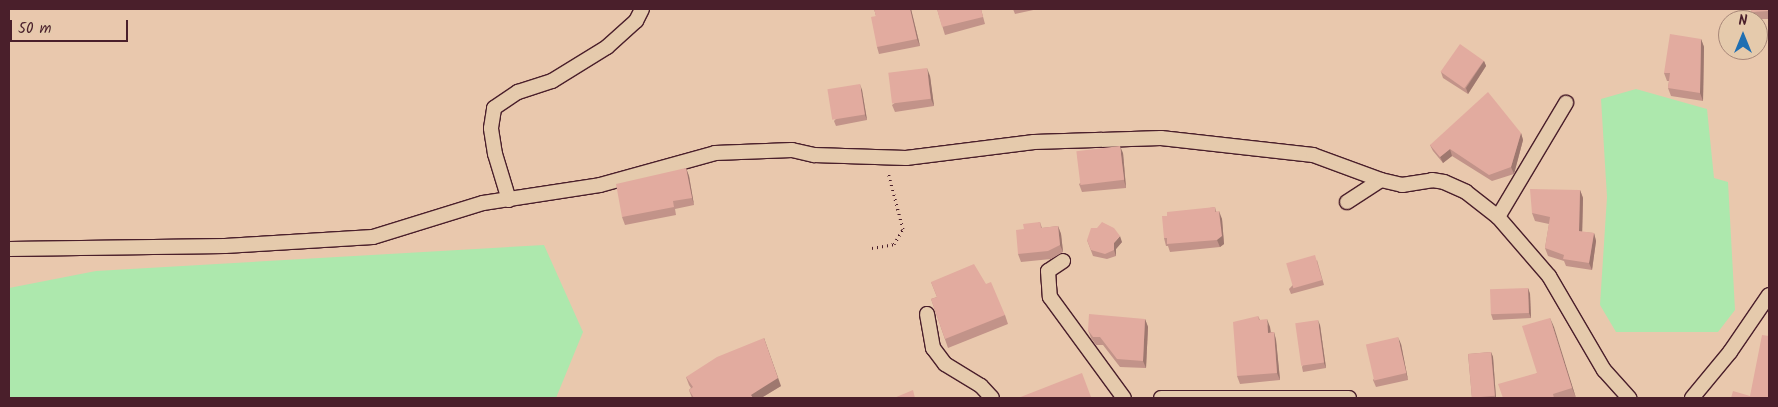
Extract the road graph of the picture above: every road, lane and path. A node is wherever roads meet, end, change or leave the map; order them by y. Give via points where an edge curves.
1 (642, 9) edge
2 (1566, 103) dead end
3 (883, 157) junction
4 (1381, 180) junction
5 (509, 200) junction
6 (1347, 202) dead end
7 (1498, 217) junction
8 (872, 248) dead end
9 (9, 249) edge
10 (1063, 261) dead end
11 (1768, 298) edge
12 (927, 314) dead end
13 (992, 398) edge
14 (1124, 398) edge
15 (1161, 398) edge
16 (1349, 398) edge
17 (1629, 398) edge
18 (1692, 398) edge

1 - 5 street via 636,21 607,47 552,81 518,92 494,108 495,154
2 - 7 street
3 - 4 street via 906,158 1034,142 1161,138 1313,155
3 - 5 street via 814,155 792,150 715,153 600,185
3 - 8 path via 903,229 894,244
4 - 6 street
4 - 7 street via 1402,185 1432,180 1444,182 1466,192
5 - 9 street via 446,213 373,237 225,246
7 - 17 street via 1549,276 1604,370
10 - 14 street via 1048,271 1050,297
11 - 18 street
12 - 13 street via 933,348 945,364 981,386
15 - 16 street

